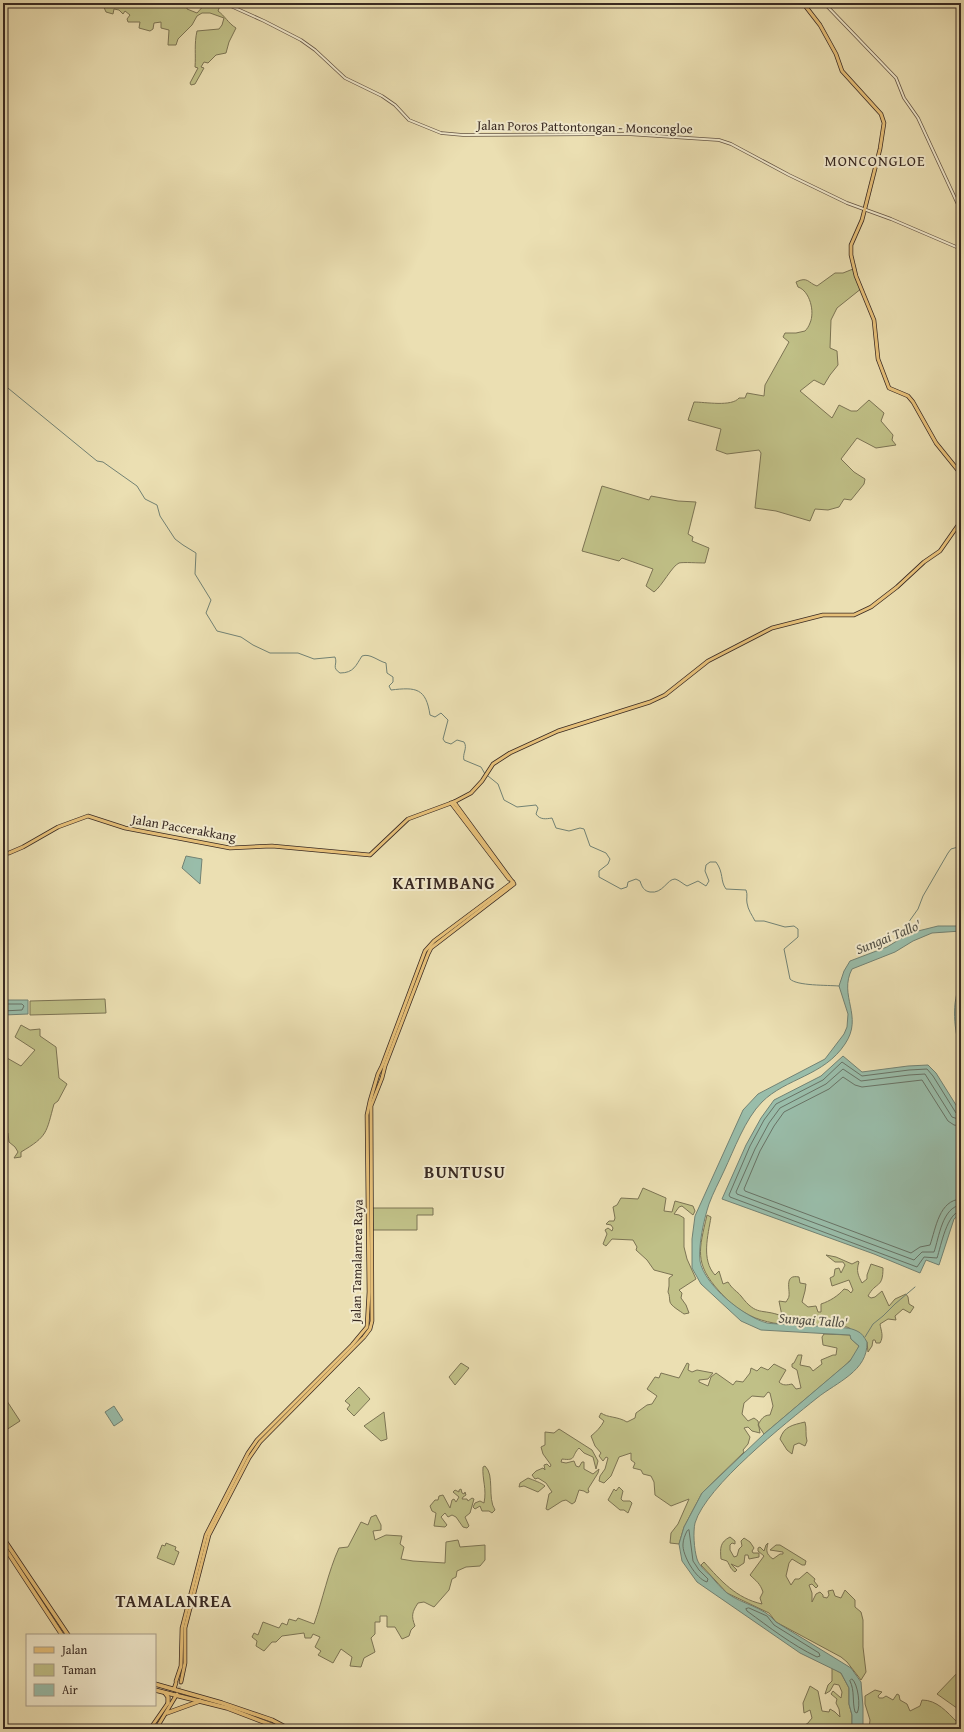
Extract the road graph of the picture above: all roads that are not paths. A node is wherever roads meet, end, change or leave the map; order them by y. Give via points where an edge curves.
1 (224, 3) edge
2 (803, 3) edge
3 (824, 3) edge
4 (865, 210) junction
5 (961, 211) edge
6 (961, 249) edge
7 (961, 474) edge
8 (961, 521) edge
9 (452, 802) junction
10 (3, 854) edge
11 (393, 1043) junction
12 (319, 1380) junction
13 (3, 1538) edge
14 (3, 1545) edge
15 (39, 1596) junction
16 (183, 1628) junction
17 (61, 1634) edge
18 (67, 1634) edge
19 (181, 1682) tunnel mouth
20 (156, 1684) edge
21 (156, 1690) edge
22 (178, 1690) junction
23 (164, 1692) junction
24 (176, 1695) junction
25 (201, 1701) junction
26 (168, 1703) joint
27 (167, 1713) junction
28 (272, 1720) junction
29 (270, 1724) junction
30 (150, 1729) edge
31 (156, 1729) edge
32 (282, 1729) edge
33 (289, 1729) edge

1 - 4 street, Jalan Poros Pattontongan - Moncongloe via 264,20 301,40 345,78 382,96 409,120 441,133 623,134 716,139
2 - 4 main road via 820,25 842,71 884,118 880,149
3 - 5 street via 896,78 903,96 918,118
4 - 6 street, Jalan Poros Pattontongan - Moncongloe
4 - 7 main road via 851,245 852,262 874,320 878,359 885,381 889,388 908,396 913,402 936,443
8 - 9 main road, Jalan Paccerakkang via 938,553 878,602 863,611 848,616 820,616 772,628 708,661 663,697 542,737 494,762 471,793
9 - 10 main road, Jalan Paccerakkang via 408,819 370,855 272,846 230,848 125,828 88,816 58,827 23,848
9 - 11 main road, Jalan Tamalanrea Raya via 513,883 431,948
11 - 12 main road, Jalan Tamalanrea Raya via 378,1074 367,1115 367,1327
11 - 12 main road, Jalan Tamalanrea Raya via 370,1107 371,1326 364,1337
12 - 16 main road, Jalan Tamalanrea Raya via 260,1442 232,1487 209,1535
13 - 15 highway
14 - 15 highway
15 - 17 highway
15 - 18 highway
16 - 19 main road, Jalan Tamalanrea Raya via 185,1663
16 - 22 main road, Jalan Tamalanrea Raya via 176,1682
20 - 22 highway
21 - 23 highway
22 - 24 highway
22 - 24 highway
22 - 28 highway
23 - 24 highway
23 - 26 highway via 168,1697
24 - 25 highway
24 - 27 main road
25 - 27 highway
25 - 29 highway
26 - 30 main road
27 - 31 main road
28 - 29 highway
28 - 33 highway
29 - 32 highway

